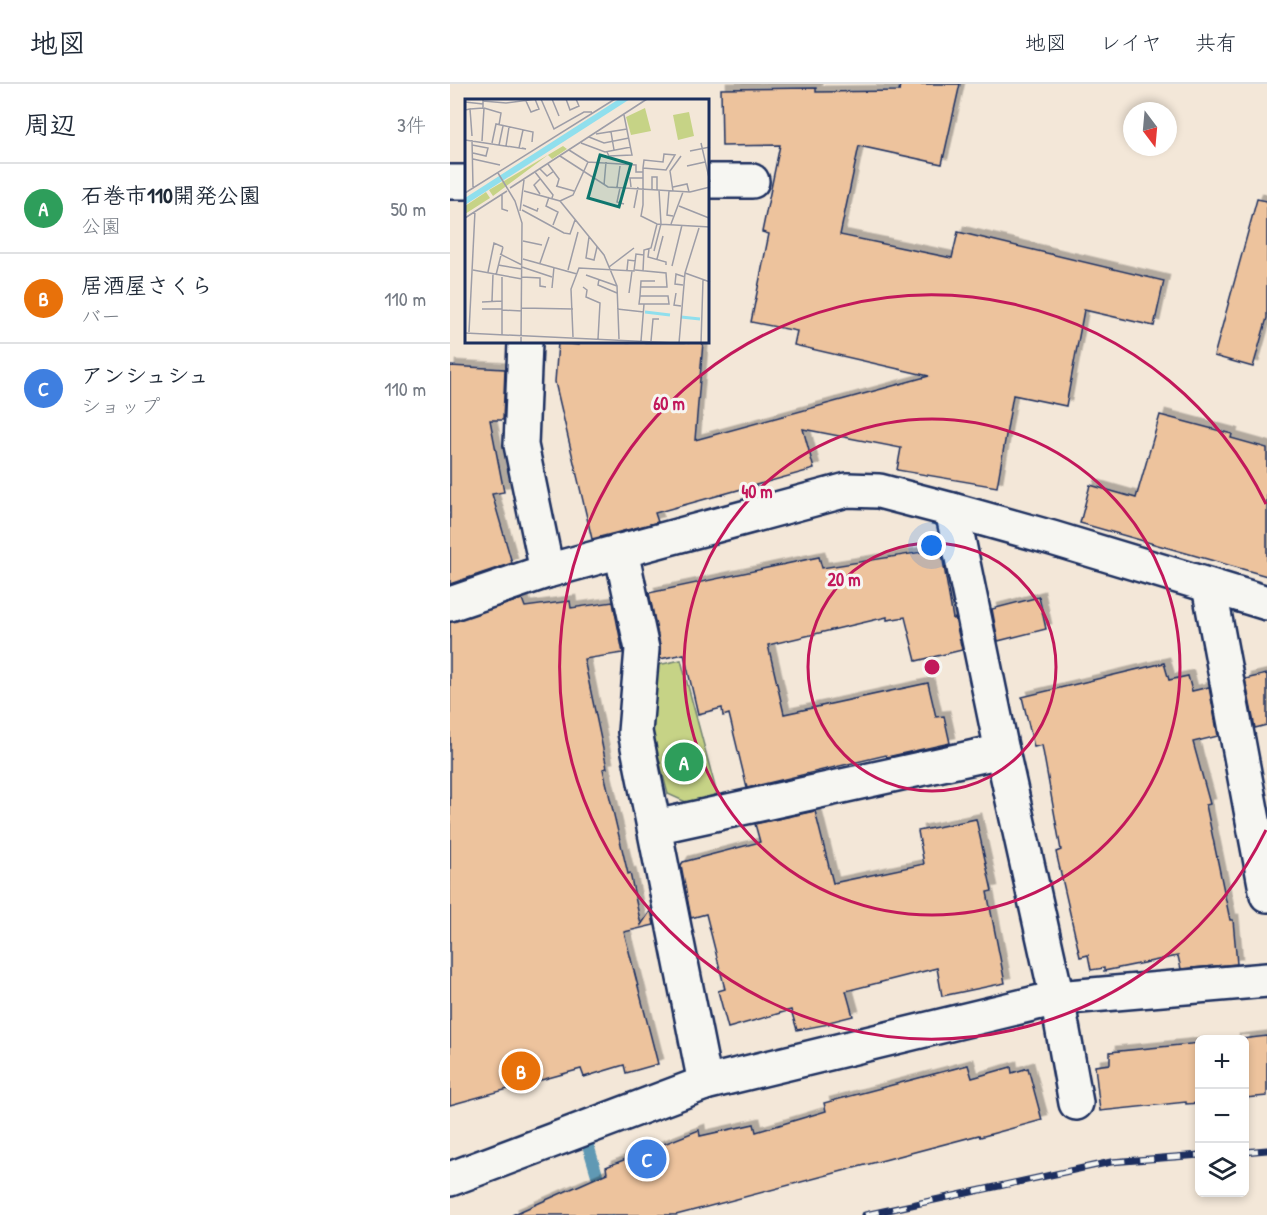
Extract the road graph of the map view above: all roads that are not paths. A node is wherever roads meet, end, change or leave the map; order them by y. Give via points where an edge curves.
1 (710, 181) edge
2 (752, 181) dead end
3 (465, 182) edge
4 (450, 183) edge
5 (525, 344) edge
6 (952, 510) junction
7 (621, 551) junction
8 (547, 571) junction
9 (1209, 586) junction
10 (1267, 603) edge
11 (450, 604) edge
12 (1002, 751) junction
13 (655, 827) junction
14 (1267, 895) edge
15 (1267, 980) edge
16 (1057, 998) junction
17 (705, 1083) junction
18 (1076, 1103) dead end
19 (450, 1179) edge

1 - 2 street
3 - 4 street
5 - 8 street via 521,445
6 - 7 street via 879,491 848,490
6 - 9 street
6 - 12 street
7 - 8 street
7 - 13 street via 642,649 635,732
8 - 11 street
9 - 10 street
9 - 14 street
12 - 13 street
12 - 16 street
13 - 17 street
15 - 16 street
16 - 17 street
16 - 18 street
17 - 19 street

